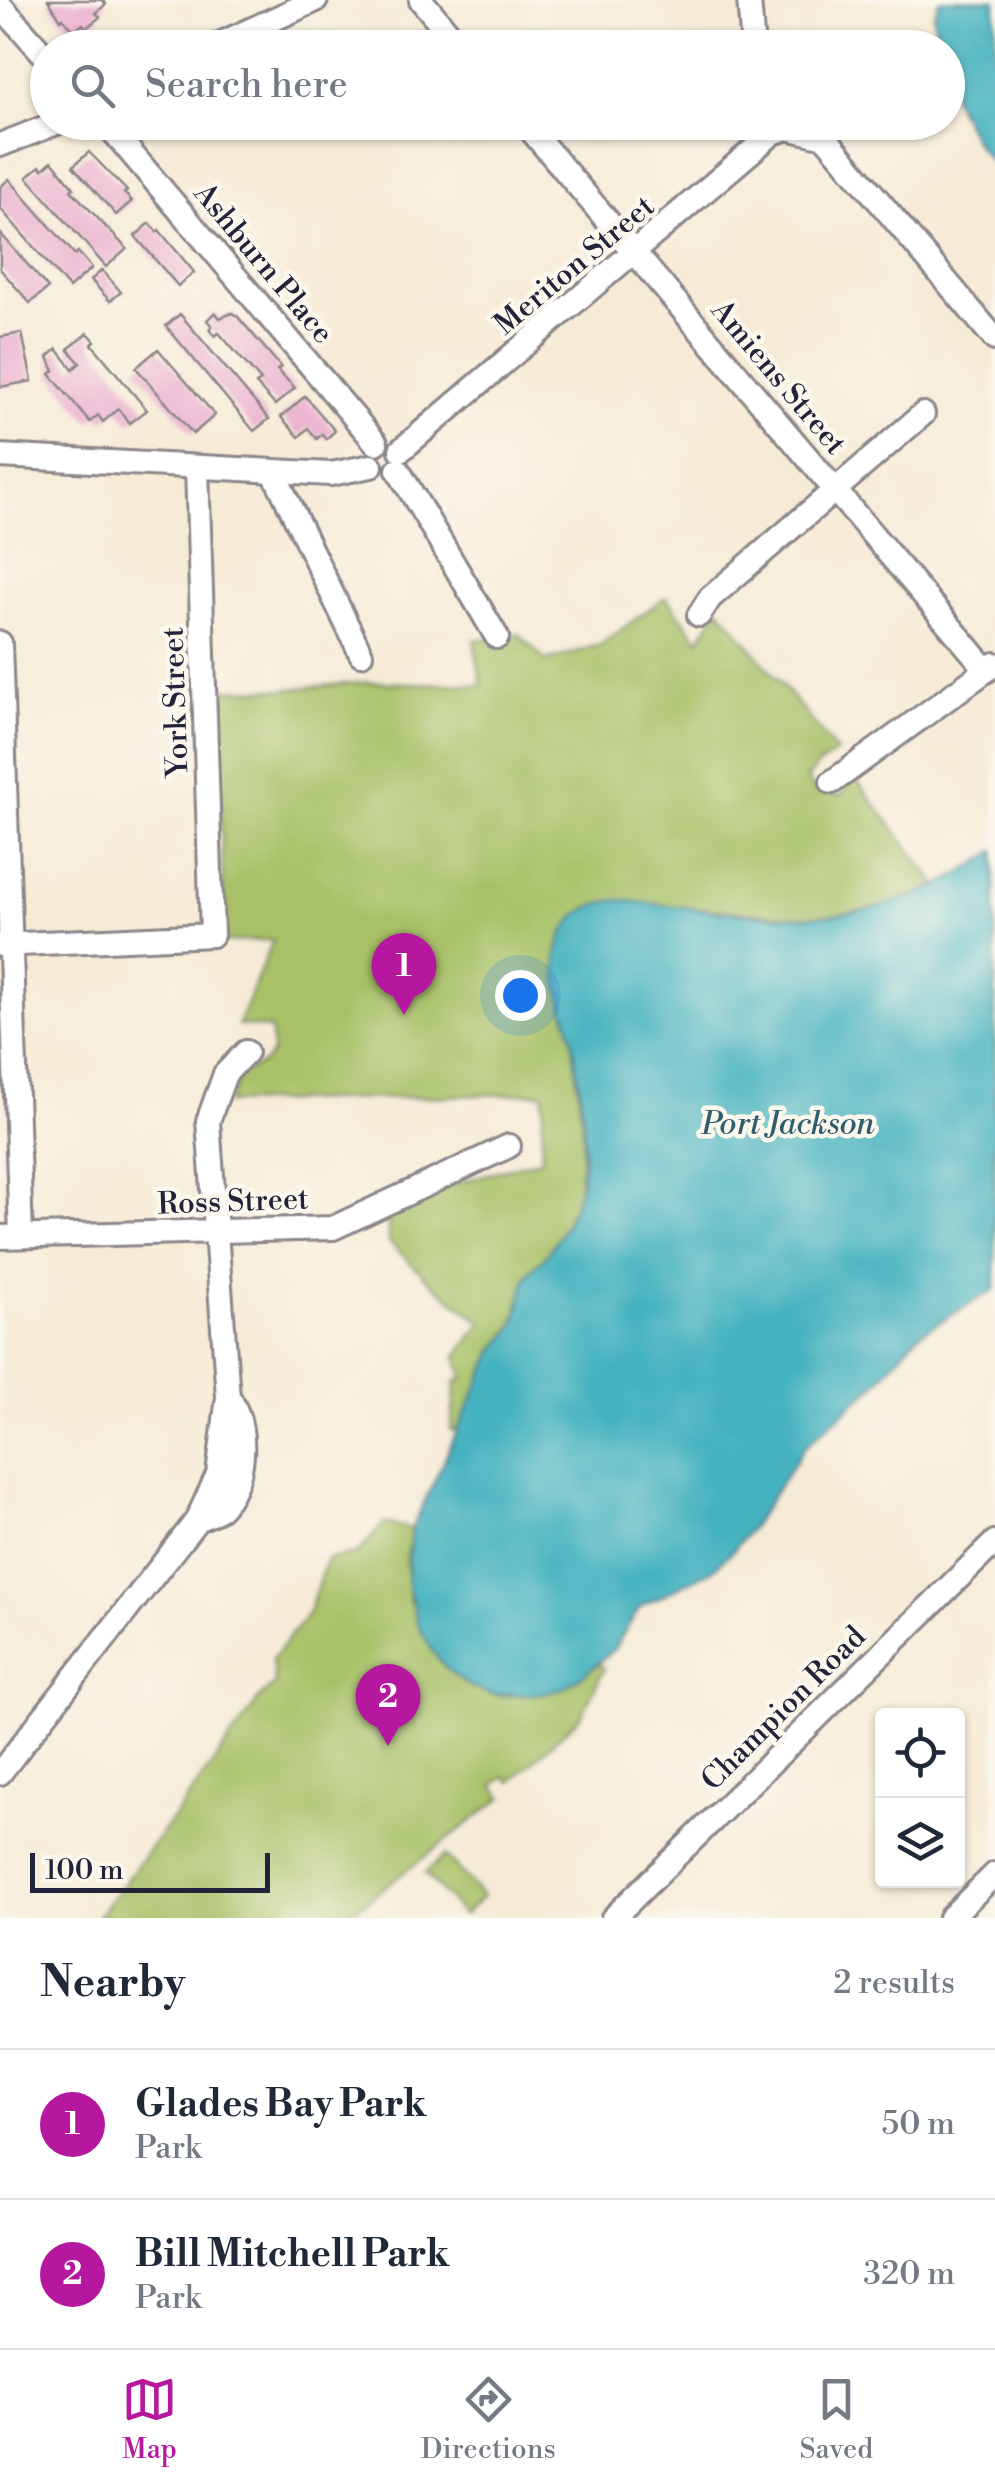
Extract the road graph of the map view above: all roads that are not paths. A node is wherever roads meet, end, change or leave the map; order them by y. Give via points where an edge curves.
1 (316, 0) edge
2 (420, 0) edge
3 (748, 0) edge
4 (0, 5) edge
5 (250, 30) edge
6 (446, 30) edge
7 (751, 30) edge
8 (30, 39) edge
9 (30, 134) edge
10 (121, 140) edge
11 (539, 140) edge
12 (763, 140) edge
13 (827, 140) edge
14 (0, 146) edge
15 (635, 254) junction
16 (995, 339) edge
17 (923, 414) dead end
18 (374, 454) junction
19 (0, 456) edge
20 (400, 460) junction
21 (197, 467) junction
22 (273, 470) junction
23 (835, 490) junction
24 (699, 615) dead end
25 (497, 636) dead end
26 (0, 643) edge
27 (361, 654) dead end
28 (991, 667) edge
29 (832, 782) dead end
30 (6, 944) edge
31 (246, 1052) dead end
32 (509, 1146) dead end
33 (216, 1233) junction
34 (11, 1237) edge
35 (995, 1542) edge
36 (0, 1773) edge
37 (995, 1874) edge
38 (613, 1918) edge
39 (950, 1918) edge

1 - 5 street
2 - 6 street
3 - 7 street
4 - 8 street
9 - 14 street
10 - 18 street, Ashburn Place
11 - 15 street, Amiens Street
12 - 15 street, Meriton Street
13 - 16 street
15 - 20 street, Meriton Street
15 - 23 street, Amiens Street
17 - 23 street
18 - 20 street via 379,471
18 - 22 street via 332,474
19 - 21 street
20 - 25 street
21 - 22 street
21 - 30 street, York Street via 212,935
22 - 27 street
23 - 24 street via 710,598
23 - 28 street, Amiens Street
26 - 30 street
28 - 29 street
30 - 34 street
31 - 33 street via 225,1074 208,1121
32 - 33 street, Ross Street via 333,1228
33 - 34 street, Ross Street
33 - 36 street via 228,1397 218,1474 197,1520
35 - 38 street, Champion Road
37 - 39 street

